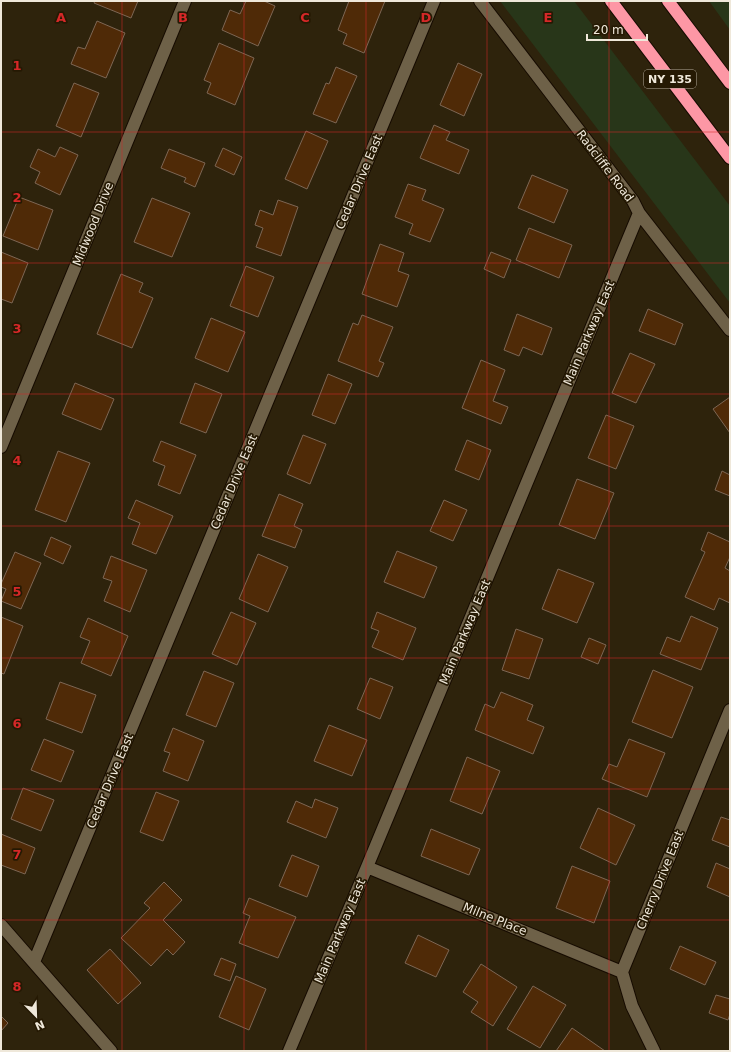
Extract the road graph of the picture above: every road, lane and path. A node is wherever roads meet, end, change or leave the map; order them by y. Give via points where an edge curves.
1 (185, 1) edge
2 (434, 1) edge
3 (480, 1) edge
4 (611, 1) edge
5 (668, 1) edge
6 (675, 1) edge
7 (708, 54) junction
8 (730, 83) edge
9 (730, 158) edge
10 (639, 213) junction
11 (730, 330) edge
12 (1, 447) edge
13 (730, 710) edge
14 (367, 867) junction
15 (1, 925) edge
16 (34, 962) junction
17 (622, 972) junction
18 (111, 1051) edge
19 (289, 1051) edge
20 (654, 1051) edge

1 - 12 street, Midwood Drive
2 - 16 street, Cedar Drive East
3 - 10 street, Radcliffe Road via 633,201
4 - 9 highway, NY 135
5 - 7 highway
6 - 7 highway
7 - 8 highway
10 - 11 street, Radcliffe Road
10 - 14 street, Main Parkway East
13 - 17 street, Cherry Drive East
14 - 17 street, Milne Place
14 - 19 street, Main Parkway East
15 - 16 street
16 - 18 street
17 - 20 street via 632,1006

